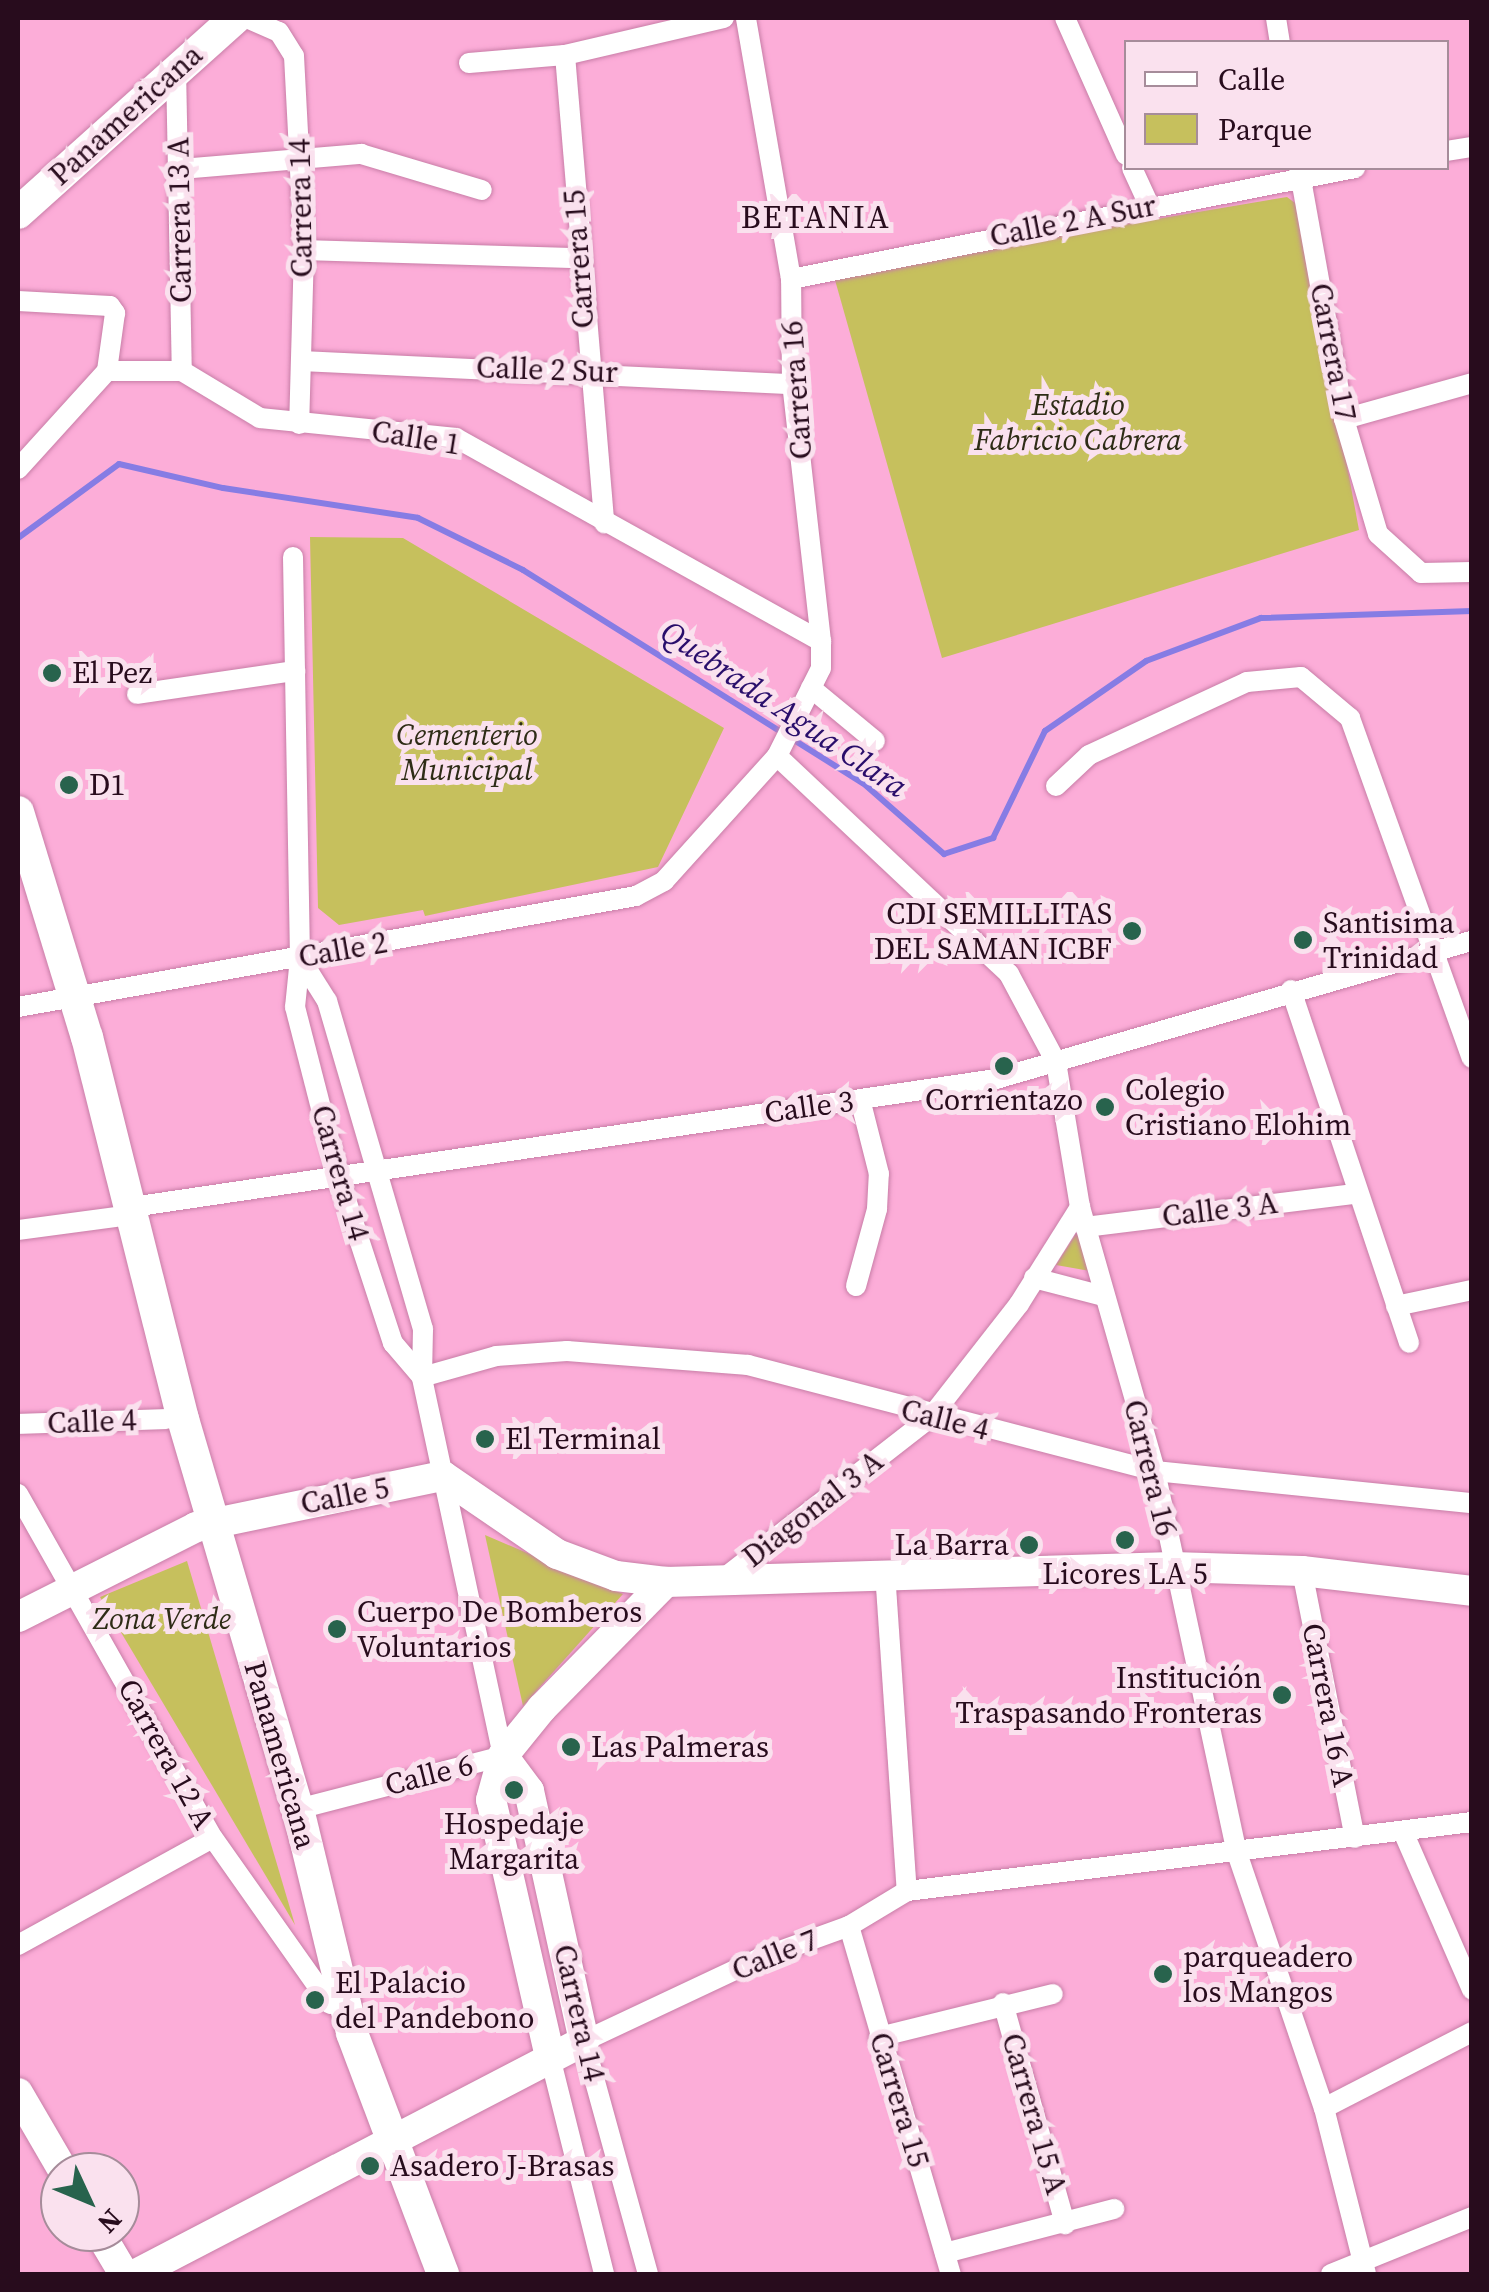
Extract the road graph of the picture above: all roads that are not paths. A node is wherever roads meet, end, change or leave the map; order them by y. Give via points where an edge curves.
1 (235, 18) edge
2 (247, 18) edge
3 (724, 18) edge
4 (746, 18) edge
5 (1065, 18) edge
6 (565, 54) junction
7 (469, 63) dead end
8 (176, 68) junction
9 (1124, 151) edge
10 (301, 157) junction
11 (181, 169) junction
12 (1133, 170) edge
13 (1328, 170) edge
14 (1300, 172) edge
15 (482, 190) dead end
16 (1149, 205) junction
17 (18, 212) edge
18 (304, 250) junction
19 (578, 258) junction
20 (790, 279) junction
21 (18, 301) edge
22 (301, 361) junction
23 (106, 370) junction
24 (587, 370) junction
25 (182, 371) junction
26 (1472, 382) edge
27 (792, 384) junction
28 (1344, 419) junction
29 (299, 424) junction
30 (18, 469) edge
31 (604, 523) junction
32 (293, 557) dead end
33 (1472, 572) edge
34 (821, 641) junction
35 (295, 671) junction
36 (810, 688) junction
37 (137, 694) dead end
38 (875, 741) dead end
39 (780, 750) junction
40 (1056, 786) dead end
41 (19, 821) edge
42 (664, 880) joint
43 (1472, 941) edge
44 (1429, 952) junction
45 (300, 958) junction
46 (1291, 990) junction
47 (71, 999) junction
48 (18, 1007) edge
49 (1472, 1058) edge
50 (1056, 1062) junction
51 (860, 1100) junction
52 (374, 1170) junction
53 (338, 1174) junction
54 (1355, 1194) junction
55 (124, 1212) junction
56 (1083, 1217) junction
57 (18, 1230) edge
58 (1034, 1278) junction
59 (856, 1286) dead end
60 (1472, 1290) edge
61 (1103, 1296) junction
62 (1396, 1306) junction
63 (1409, 1343) dead end
64 (422, 1377) junction
65 (930, 1418) junction
66 (166, 1419) junction
67 (18, 1424) edge
68 (1156, 1471) junction
69 (444, 1476) junction
70 (18, 1494) edge
71 (1472, 1503) edge
72 (204, 1525) junction
73 (1173, 1567) junction
74 (1302, 1571) junction
75 (885, 1572) junction
76 (728, 1575) junction
77 (666, 1582) junction
78 (74, 1588) junction
79 (1472, 1591) edge
80 (18, 1617) edge
81 (503, 1756) junction
82 (298, 1809) junction
83 (1472, 1822) edge
84 (1404, 1834) junction
85 (212, 1838) junction
86 (1355, 1838) junction
87 (1237, 1853) junction
88 (907, 1892) junction
89 (848, 1926) junction
90 (18, 1945) edge
91 (1472, 1990) edge
92 (1053, 1994) dead end
93 (1003, 2003) junction
94 (330, 2004) junction
95 (1472, 2032) edge
96 (879, 2038) junction
97 (584, 2041) junction
98 (550, 2057) junction
99 (18, 2093) edge
100 (1324, 2108) junction
101 (384, 2140) junction
102 (52, 2152) edge
103 (1114, 2208) dead end
104 (1472, 2217) edge
105 (1065, 2224) junction
106 (111, 2252) edge
107 (945, 2253) junction
108 (1364, 2270) edge
109 (124, 2274) edge
110 (136, 2274) edge
111 (430, 2274) edge
112 (443, 2274) edge
113 (604, 2274) edge
114 (648, 2274) edge
115 (951, 2274) edge
116 (1331, 2274) edge

1 - 8 main road, Panamericana
2 - 10 street, Carrera 14 via 279,32 294,56
3 - 6 street
4 - 20 street, Carrera 16
5 - 9 street
6 - 7 street
6 - 19 street, Carrera 15
8 - 11 street, Carrera 13 A
8 - 17 main road, Panamericana
10 - 11 street
10 - 15 street via 361,154
10 - 18 street, Carrera 14
11 - 25 street, Carrera 13 A
12 - 16 street
13 - 14 street, Calle 2 A Sur
14 - 16 street, Calle 2 A Sur
14 - 28 street, Carrera 17
16 - 20 street, Calle 2 A Sur
18 - 19 street
18 - 22 street, Carrera 14
19 - 24 street, Carrera 15
20 - 27 street, Carrera 16
21 - 23 street via 110,306 115,313
22 - 24 street, Calle 2 Sur
22 - 29 street, Carrera 14
23 - 25 street
23 - 30 street
24 - 27 street, Calle 2 Sur
24 - 31 street, Carrera 15
25 - 29 street, Calle 1 via 237,409
26 - 28 street
27 - 34 street, Carrera 16
28 - 33 street, Carrera 17 via 1378,534 1421,573
29 - 31 street, Calle 1 via 456,438
31 - 34 street, Calle 1
32 - 35 street, Carrera 14
34 - 36 street, Carrera 16 via 821,668
35 - 37 street
35 - 45 street, Carrera 14
36 - 38 street
36 - 39 street, Carrera 16
39 - 42 street, Carrera 16
39 - 50 street, Carrera 16 via 1010,974
40 - 44 street via 1089,755 1248,682 1301,677 1350,718
41 - 47 main road, Panamericana
42 - 45 street, Calle 2 via 599,908
43 - 44 street, Calle 3
44 - 46 street, Calle 3
44 - 49 street
45 - 47 street, Calle 2
45 - 52 street, Carrera 14 via 327,1001
45 - 53 street, Carrera 14 via 295,1007
46 - 50 street, Calle 3
46 - 54 street
47 - 48 street, Calle 2
47 - 55 main road, Panamericana
50 - 51 street, Calle 3 via 996,1079
50 - 56 street, Carrera 16
51 - 52 street, Calle 3
51 - 59 street via 879,1174
52 - 53 street, Calle 3
52 - 64 street, Carrera 14 via 423,1329
53 - 55 street, Calle 3
53 - 64 street, Carrera 14 via 394,1342
54 - 56 street, Calle 3 A
54 - 62 street
55 - 57 street, Calle 3
55 - 66 main road, Panamericana
55 - 72 main road, Panamericana
56 - 58 street, Diagonal 3 A
56 - 61 street, Carrera 16
58 - 61 street
58 - 65 street, Diagonal 3 A
60 - 62 street
61 - 68 street, Carrera 16
62 - 63 street
64 - 65 street, Calle 4 via 496,1356 567,1350 748,1365
64 - 69 street, Carrera 14
65 - 68 street, Calle 4
65 - 76 street, Diagonal 3 A
66 - 67 street, Calle 4
66 - 72 main road, Panamericana
68 - 71 street, Calle 4
68 - 73 street, Carrera 16
69 - 72 street, Calle 5
69 - 77 street via 557,1554 616,1576
69 - 81 street, Carrera 14
70 - 78 street, Carrera 12 A
72 - 78 street, Calle 5
72 - 82 main road, Panamericana
72 - 94 main road, Panamericana
73 - 74 street
73 - 75 street
73 - 87 street, Carrera 16
74 - 79 street
74 - 86 street, Carrera 16 A
75 - 76 street
75 - 88 street
76 - 77 street
77 - 81 street, Calle 6 via 621,1620
78 - 80 street, Calle 5
78 - 85 street, Carrera 12 A
81 - 82 street, Calle 6
81 - 97 street, Carrera 14 via 529,1790
81 - 98 street, Carrera 14 via 490,1800
82 - 101 main road, Panamericana
83 - 84 street, Calle 7
84 - 86 street, Calle 7
84 - 91 street
85 - 90 street
85 - 94 street, Carrera 12 A
86 - 87 street, Calle 7
87 - 88 street, Calle 7
87 - 100 street, Carrera 16
88 - 89 street, Calle 7
89 - 96 street, Carrera 15
89 - 97 street, Calle 7 via 758,1959
92 - 93 street
93 - 96 street
93 - 105 street, Carrera 15 A
94 - 101 main road, Panamericana
95 - 100 street
96 - 107 street, Carrera 15
97 - 98 street, Calle 7
97 - 114 street, Carrera 14
98 - 101 street, Calle 7
98 - 113 street, Carrera 14
99 - 102 street
100 - 108 street, Carrera 16
101 - 110 street, Calle 7
101 - 111 main road, Panamericana
101 - 112 main road, Panamericana
103 - 105 street
104 - 108 street
105 - 107 street
106 - 109 street
107 - 115 street, Carrera 15
108 - 116 street

